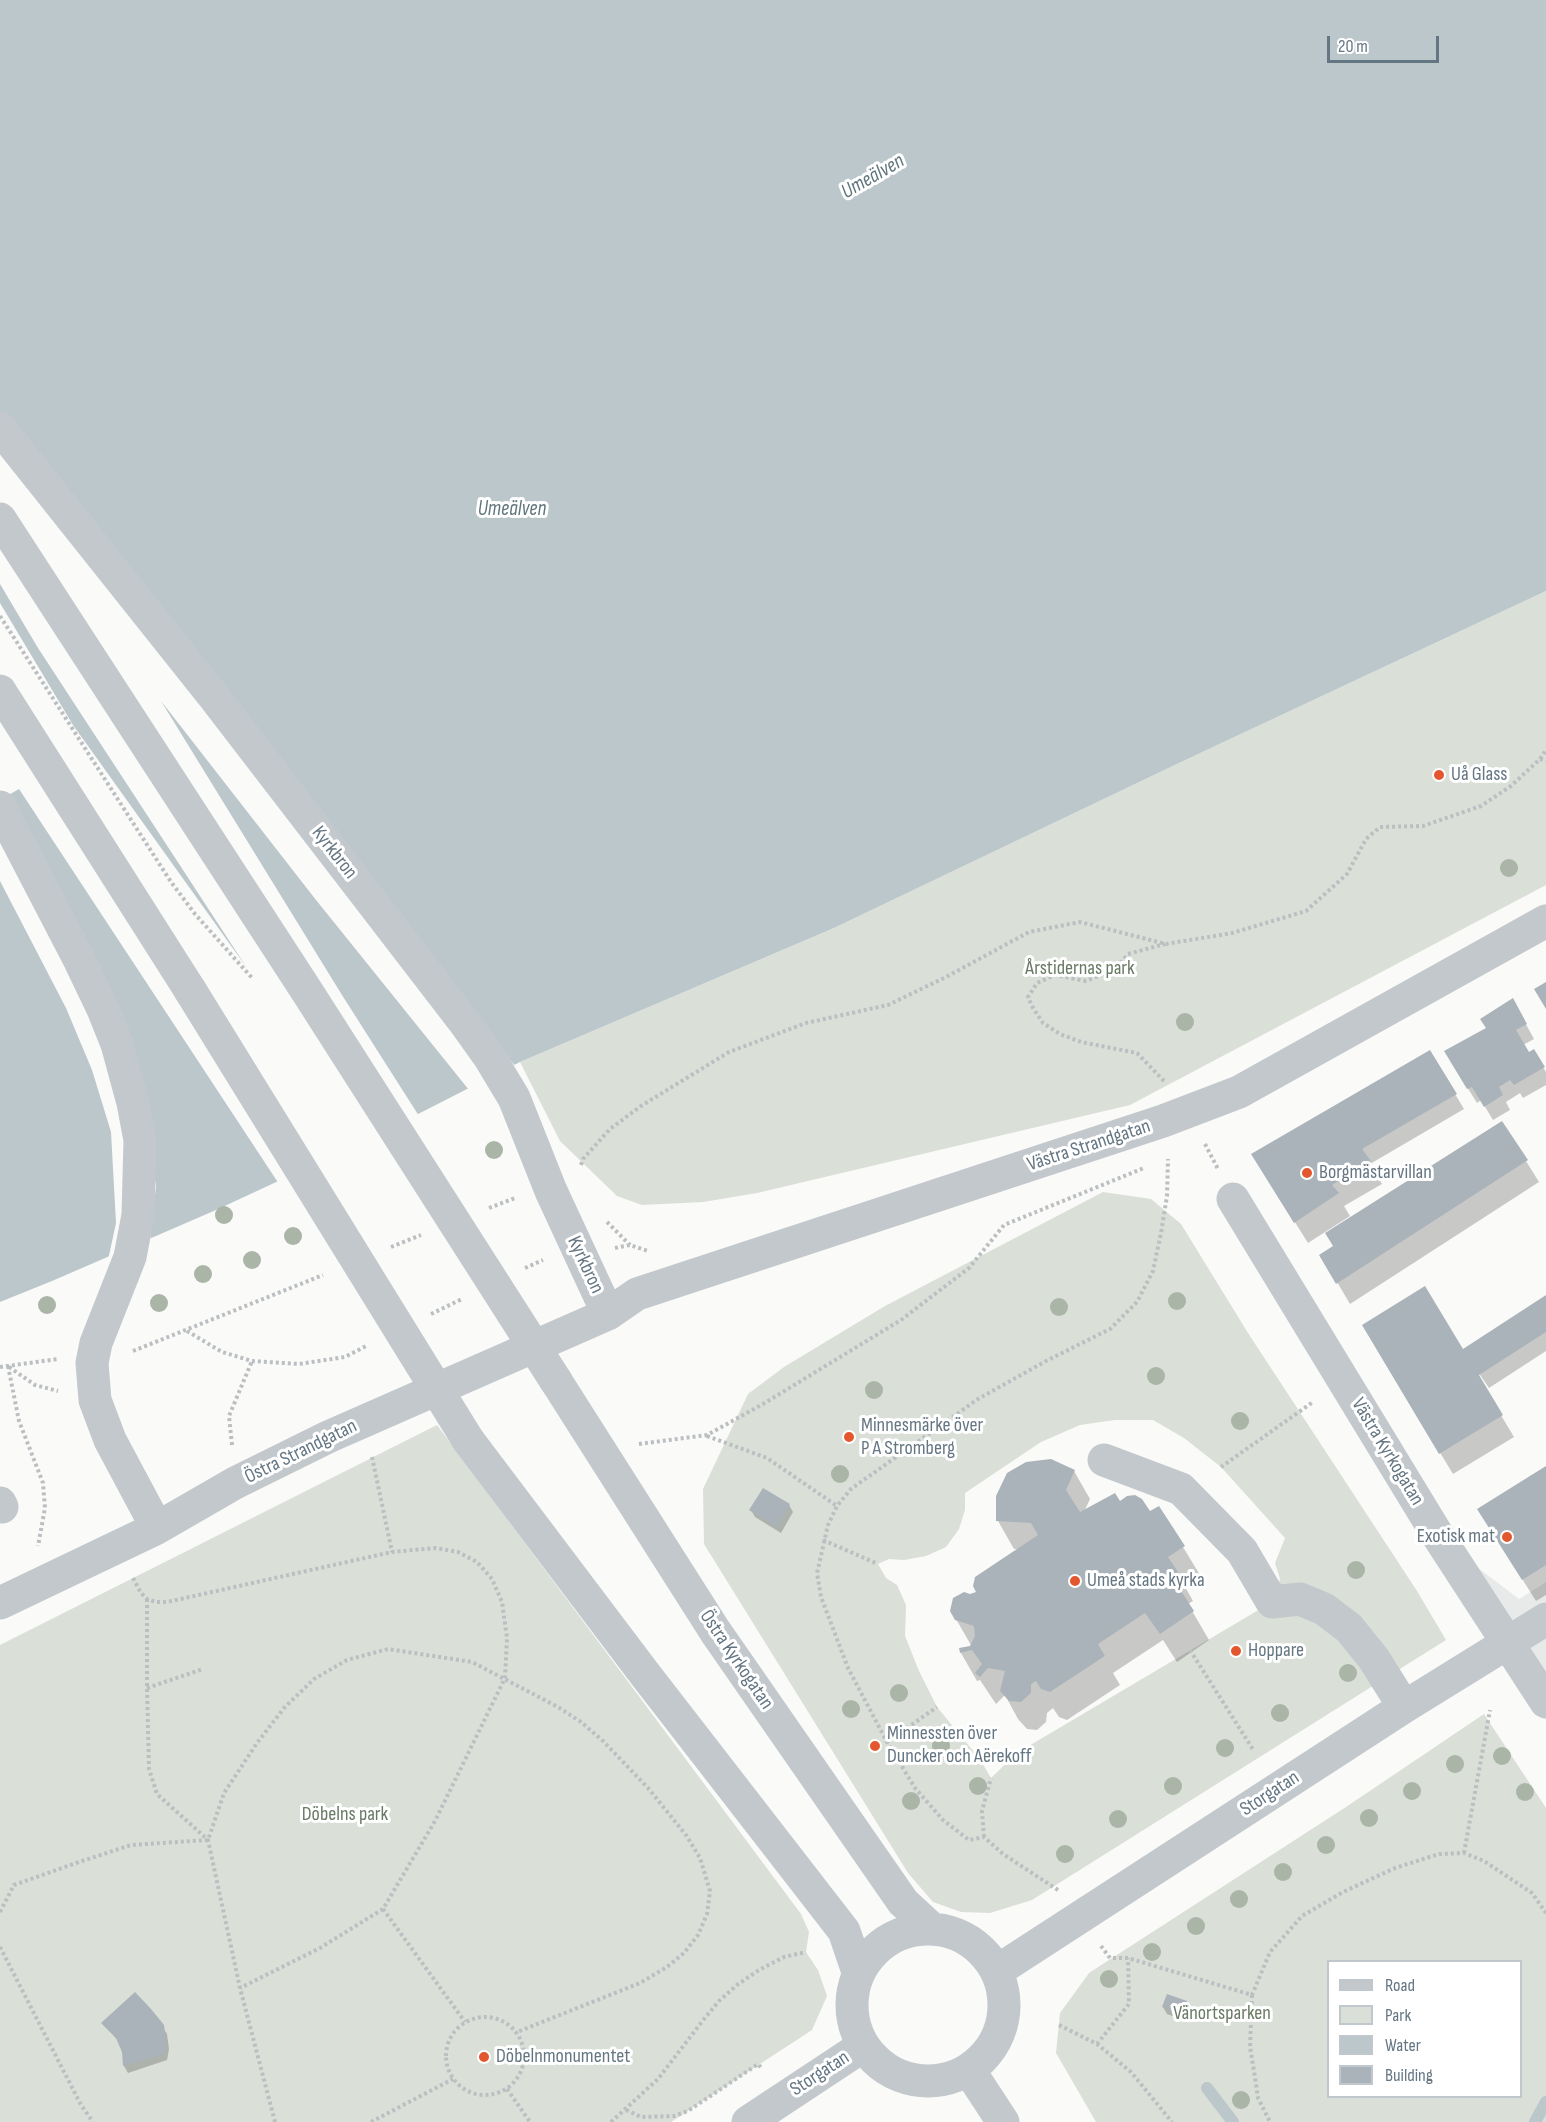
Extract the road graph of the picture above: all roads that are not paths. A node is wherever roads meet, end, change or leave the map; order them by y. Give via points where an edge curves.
1 (0, 428) edge
2 (0, 519) edge
3 (0, 691) edge
4 (0, 807) edge
5 (1546, 921) edge
6 (1233, 1199) dead end
7 (608, 1314) junction
8 (1104, 1460) dead end
9 (157, 1528) junction
10 (0, 1603) edge
11 (1546, 1619) edge
12 (1508, 1643) junction
13 (1546, 1702) edge
14 (1404, 1707) junction
15 (931, 1928) junction
16 (997, 1971) junction
17 (858, 1972) junction
18 (863, 2046) junction
19 (969, 2070) junction
20 (748, 2122) edge
21 (1003, 2122) edge

1 - 7 street, Kyrkbron via 215,698 465,1023 504,1080
2 - 15 street, Östra Kyrkogatan, bridge via 715,1631 903,1902
3 - 17 street, bridge via 468,1440 844,1931
4 - 9 street via 103,1009 126,1075 140,1140 138,1215 130,1257 92,1363 95,1400 110,1440
5 - 7 street, Västra Strandgatan via 1239,1092 1163,1121 637,1294
6 - 12 street, Västra Kyrkogatan via 1440,1539
7 - 9 street, Östra Strandgatan via 328,1437
8 - 14 street via 1181,1489 1242,1551 1272,1602 1300,1599 1324,1609 1349,1628
9 - 10 street, Östra Strandgatan
11 - 12 street, Storgatan
12 - 13 street, Västra Kyrkogatan
12 - 14 street, Storgatan
14 - 16 street, Storgatan
15 - 16 street, Östra Kyrkogatan via 971,1941
15 - 17 street, Östra Kyrkogatan via 910,1930 885,1941
16 - 19 street, Östra Kyrkogatan via 1004,1995 1000,2031 988,2053
17 - 18 street, Östra Kyrkogatan via 851,2014
18 - 19 street, Östra Kyrkogatan via 884,2068 909,2079 949,2079
18 - 20 street, Storgatan
19 - 21 street

